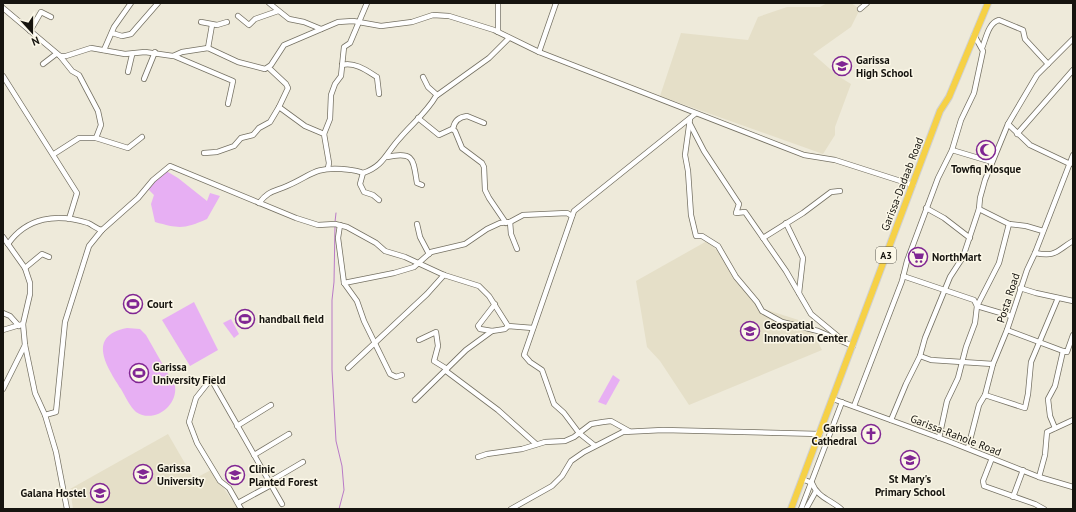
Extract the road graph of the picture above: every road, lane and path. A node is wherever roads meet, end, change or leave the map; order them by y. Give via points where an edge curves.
1 (131, 3) edge
2 (158, 3) edge
3 (269, 3) edge
4 (367, 3) edge
5 (498, 3) edge
6 (556, 3) edge
7 (867, 3) edge
8 (988, 3) edge
9 (3, 8) edge
10 (860, 9) dead end
11 (278, 11) junction
12 (238, 16) dead end
13 (52, 17) dead end
14 (201, 22) dead end
15 (227, 22) dead end
16 (359, 22) junction
17 (212, 25) junction
18 (321, 29) junction
19 (30, 31) junction
20 (498, 32) junction
21 (112, 33) junction
22 (974, 35) junction
23 (509, 38) junction
24 (1073, 39) edge
25 (208, 48) junction
26 (982, 48) junction
27 (104, 50) junction
28 (154, 52) junction
29 (539, 52) junction
30 (58, 55) junction
31 (132, 55) junction
32 (173, 56) junction
33 (42, 64) dead end
34 (1048, 64) junction
35 (342, 65) junction
36 (269, 68) junction
37 (1073, 70) edge
38 (128, 72) dead end
39 (3, 76) edge
40 (423, 77) dead end
41 (144, 79) dead end
42 (379, 94) dead end
43 (437, 95) junction
44 (228, 104) dead end
45 (279, 107) junction
46 (695, 114) junction
47 (418, 118) junction
48 (690, 121) junction
49 (484, 123) dead end
50 (1008, 124) junction
51 (453, 129) junction
52 (324, 134) junction
53 (1017, 134) junction
54 (142, 137) dead end
55 (96, 138) junction
56 (952, 150) junction
57 (204, 153) dead end
58 (54, 154) junction
59 (1073, 155) edge
60 (387, 157) junction
61 (992, 162) junction
62 (1070, 164) junction
63 (328, 168) junction
64 (363, 173) junction
65 (422, 185) dead end
66 (913, 185) junction
67 (840, 190) dead end
68 (379, 200) dead end
69 (259, 203) junction
70 (926, 208) junction
71 (979, 209) junction
72 (572, 216) junction
73 (69, 220) junction
74 (508, 222) junction
75 (786, 223) junction
76 (340, 224) junction
77 (418, 224) dead end
78 (1009, 224) junction
79 (102, 230) junction
80 (1043, 231) junction
81 (3, 237) edge
82 (763, 238) junction
83 (970, 238) junction
84 (1073, 241) edge
85 (8, 244) junction
86 (517, 249) dead end
87 (1035, 253) junction
88 (429, 254) junction
89 (48, 257) dead end
90 (418, 263) junction
91 (25, 268) junction
92 (444, 275) junction
93 (903, 276) junction
94 (344, 283) junction
95 (1020, 288) junction
96 (945, 291) junction
97 (798, 293) junction
98 (1058, 298) junction
99 (1073, 301) edge
100 (495, 304) junction
101 (977, 306) junction
102 (3, 313) edge
103 (1011, 316) junction
104 (21, 325) junction
105 (508, 326) junction
106 (532, 328) junction
107 (3, 330) edge
108 (1007, 330) junction
109 (492, 331) junction
110 (1073, 335) edge
111 (420, 340) dead end
112 (843, 341) junction
113 (1040, 342) junction
114 (374, 343) junction
115 (25, 345) junction
116 (853, 346) junction
117 (1065, 351) junction
118 (1073, 354) edge
119 (920, 356) junction
120 (962, 362) junction
121 (993, 364) junction
122 (348, 368) dead end
123 (447, 370) junction
124 (402, 375) dead end
125 (3, 389) edge
126 (985, 395) junction
127 (833, 399) junction
128 (415, 400) dead end
129 (842, 402) junction
130 (271, 405) dead end
131 (854, 406) junction
132 (45, 414) junction
133 (891, 420) junction
134 (1073, 420) edge
135 (237, 426) junction
136 (1055, 428) junction
137 (629, 431) junction
138 (579, 433) junction
139 (289, 434) dead end
140 (820, 434) junction
141 (939, 438) junction
142 (536, 444) junction
143 (594, 445) junction
144 (968, 448) junction
145 (254, 455) junction
146 (478, 457) dead end
147 (992, 458) junction
148 (303, 462) dead end
149 (1023, 470) junction
150 (1039, 477) junction
151 (802, 479) junction
152 (812, 483) junction
153 (270, 484) junction
154 (1073, 488) edge
155 (816, 491) junction
156 (1013, 497) junction
157 (238, 503) junction
158 (282, 504) dead end
159 (67, 509) edge
160 (241, 509) edge
161 (511, 509) edge
162 (791, 509) edge
163 (801, 509) edge
164 (806, 509) edge
165 (841, 509) edge
166 (1044, 509) edge

1 - 21 street
2 - 21 street via 131,34 122,36
3 - 11 street
4 - 16 street
5 - 20 street
6 - 29 street
7 - 10 street
8 - 22 highway, Garissa-Dadaab Road / A3
9 - 19 street
11 - 12 street via 255,19 249,25
11 - 18 street via 289,19
13 - 19 street via 41,12
14 - 17 street
15 - 17 street
16 - 18 street via 345,20
16 - 20 street via 381,26 396,25 439,14 459,18
16 - 35 street via 350,44 344,47
17 - 25 street
18 - 36 street via 284,45
19 - 30 street
20 - 23 street
21 - 27 street
22 - 26 street
22 - 66 highway, Garissa-Dadaab Road / A3 via 949,97 940,111
23 - 29 street
23 - 43 street via 489,58
24 - 34 street
25 - 32 street
25 - 36 street via 238,62
26 - 34 street via 990,27 999,20 1023,30 1025,39
26 - 56 street via 974,93 961,120
27 - 30 street via 91,48
27 - 31 street
28 - 31 street
28 - 32 street
28 - 41 street
29 - 46 street
30 - 33 street
30 - 55 street via 78,75 98,111 101,125
31 - 38 street
32 - 44 street via 233,81
34 - 50 street via 1038,75
35 - 42 street via 362,68 376,77
35 - 52 street via 341,76 331,95 330,119
36 - 45 street via 288,88
37 - 53 street
39 - 58 street
40 - 43 street via 428,87
43 - 47 street
45 - 52 street via 305,126
45 - 57 street via 270,122 253,135 241,138 228,149
46 - 48 street
46 - 66 street via 804,155 835,160
47 - 51 street via 439,135
47 - 60 street via 400,137
48 - 72 street via 589,198
48 - 82 street via 704,152 739,204 736,213 745,212
48 - 112 street via 685,155 691,215 696,236 702,236 718,246 736,277 762,311 782,322 818,331
49 - 51 street via 467,116 458,119
50 - 53 street
50 - 61 street
51 - 74 street via 462,148 482,163 488,198
52 - 63 street via 329,158
53 - 62 street via 1030,145
54 - 55 street via 128,148
55 - 58 street via 76,140
56 - 61 street
56 - 70 street via 942,166
58 - 73 street via 77,193
59 - 62 street, Posta Road
60 - 64 street via 373,169
60 - 65 street via 410,157 414,163 417,183
61 - 71 street
62 - 80 street, Posta Road
63 - 64 street
63 - 69 street via 269,192
64 - 68 street via 360,184 364,192
66 - 116 highway, Garissa-Dadaab Road / A3
67 - 75 street via 831,192
69 - 76 street via 318,225
69 - 79 street via 170,166
70 - 83 street
70 - 93 street
71 - 78 street
71 - 83 street
72 - 74 street via 567,213 523,215
72 - 106 street
73 - 79 street via 89,223
73 - 85 street via 39,220 21,229
74 - 86 street
74 - 88 street via 487,229 465,244
75 - 82 street
75 - 97 street via 803,258
76 - 90 street via 355,230 385,251
76 - 94 street via 338,238
77 - 88 street via 420,237
78 - 80 street
78 - 101 street via 999,263
79 - 132 street via 89,246 65,322 56,412
80 - 87 street, Posta Road
81 - 85 street
82 - 97 street
83 - 96 street
84 - 87 street via 1055,254
85 - 91 street
87 - 95 street, Posta Road
88 - 90 street
89 - 91 street via 42,254
90 - 92 street
90 - 94 street via 414,267 394,273
91 - 104 street via 30,283 30,294
92 - 100 street via 479,286
92 - 114 street
93 - 96 street
93 - 131 street
94 - 114 street via 357,301
95 - 98 street
95 - 103 street, Posta Road
96 - 101 street via 974,300
96 - 119 street via 926,334
97 - 112 street via 811,314
98 - 99 street
98 - 113 street
100 - 105 street
100 - 109 street via 478,326 480,329
101 - 103 street
101 - 120 street via 975,323
102 - 104 street
103 - 108 street, Posta Road
104 - 107 street
104 - 115 street
105 - 106 street
105 - 109 street
106 - 138 street via 524,355 542,370 554,404
108 - 113 street
108 - 121 street, Posta Road
109 - 123 street via 466,350
110 - 117 street
111 - 123 street via 436,332 438,349 434,361
112 - 116 street
113 - 117 street
113 - 126 street via 1031,362 1025,408
114 - 122 street
114 - 124 street via 390,374 396,377
115 - 125 street
115 - 132 street via 35,393
116 - 127 highway, Garissa-Dadaab Road / A3
117 - 118 street
117 - 136 street via 1055,386 1048,399 1050,416
119 - 120 street via 931,360
119 - 133 street
120 - 121 street
120 - 141 street via 948,401
121 - 126 street, Posta Road
123 - 128 street
123 - 142 street
126 - 144 street, Posta Road via 979,405
127 - 129 street, Garissa-Rahole Road
127 - 140 highway, Garissa-Dadaab Road / A3
129 - 131 street, Garissa-Rahole Road
129 - 152 street
130 - 135 street
131 - 133 street, Garissa-Rahole Road
132 - 159 street via 56,452
133 - 141 street, Garissa-Rahole Road
134 - 136 street
135 - 145 street
135 - 157 street via 211,379 196,398 189,422 197,443 220,481 229,488
136 - 150 street via 1047,432 1045,455
137 - 138 street via 608,422 591,424
137 - 140 street via 774,431
137 - 143 street
138 - 142 street via 565,441
138 - 143 street
139 - 145 street
140 - 151 highway, Garissa-Dadaab Road / A3
141 - 144 street, Garissa-Rahole Road
142 - 146 street
143 - 161 street via 571,461 552,486
144 - 147 street, Garissa-Rahole Road
145 - 153 street
147 - 149 street, Garissa-Rahole Road
147 - 156 street via 982,484
148 - 153 street
149 - 150 street, Garissa-Rahole Road
149 - 156 street
150 - 154 street, Garissa-Rahole Road
151 - 152 street
151 - 162 highway, Garissa-Dadaab Road / A3
152 - 155 street
152 - 163 street
153 - 157 street
153 - 158 street
155 - 164 street
155 - 165 street
156 - 166 street
157 - 160 street

